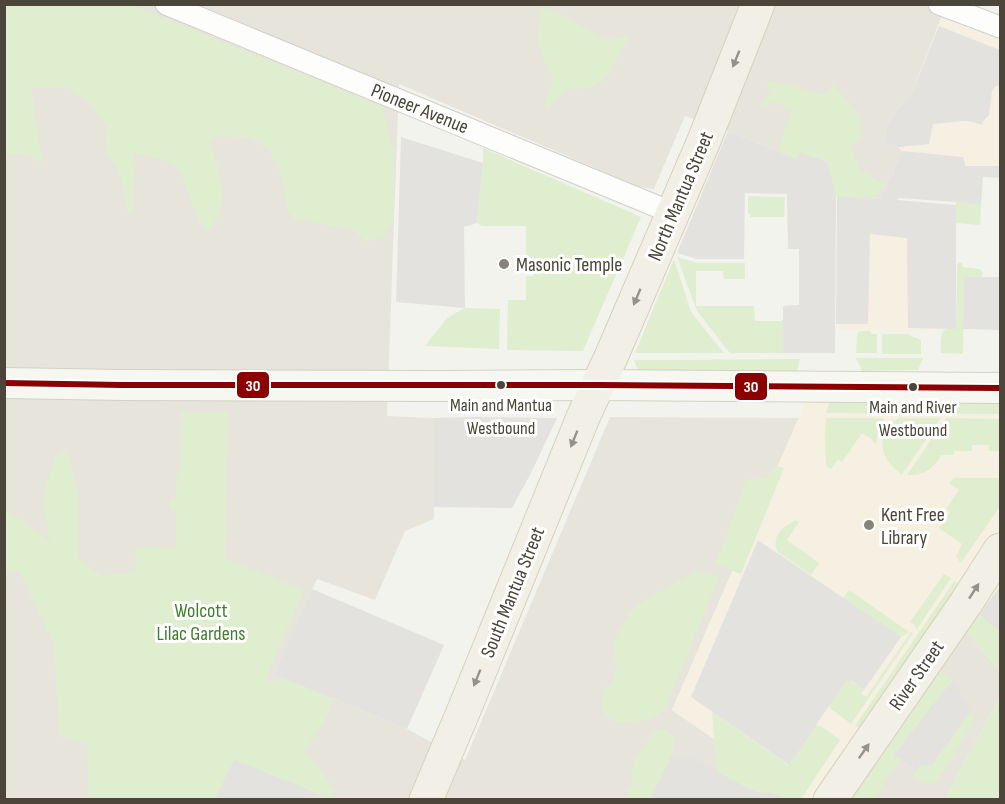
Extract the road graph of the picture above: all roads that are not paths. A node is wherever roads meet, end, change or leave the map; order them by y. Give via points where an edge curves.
1 (166, 4) edge
2 (758, 4) edge
3 (939, 4) edge
4 (1000, 27) edge
5 (673, 213) junction
6 (4, 383) edge
7 (598, 385) junction
8 (1000, 388) edge
9 (1000, 550) edge
10 (426, 800) edge
11 (830, 800) edge

1 - 5 street, Pioneer Avenue
2 -> 5 main road, North Mantua Street
3 - 4 street
5 -> 7 main road, North Mantua Street
6 - 7 main road
7 - 8 main road
7 -> 10 main road, South Mantua Street
11 -> 9 main road, River Street

